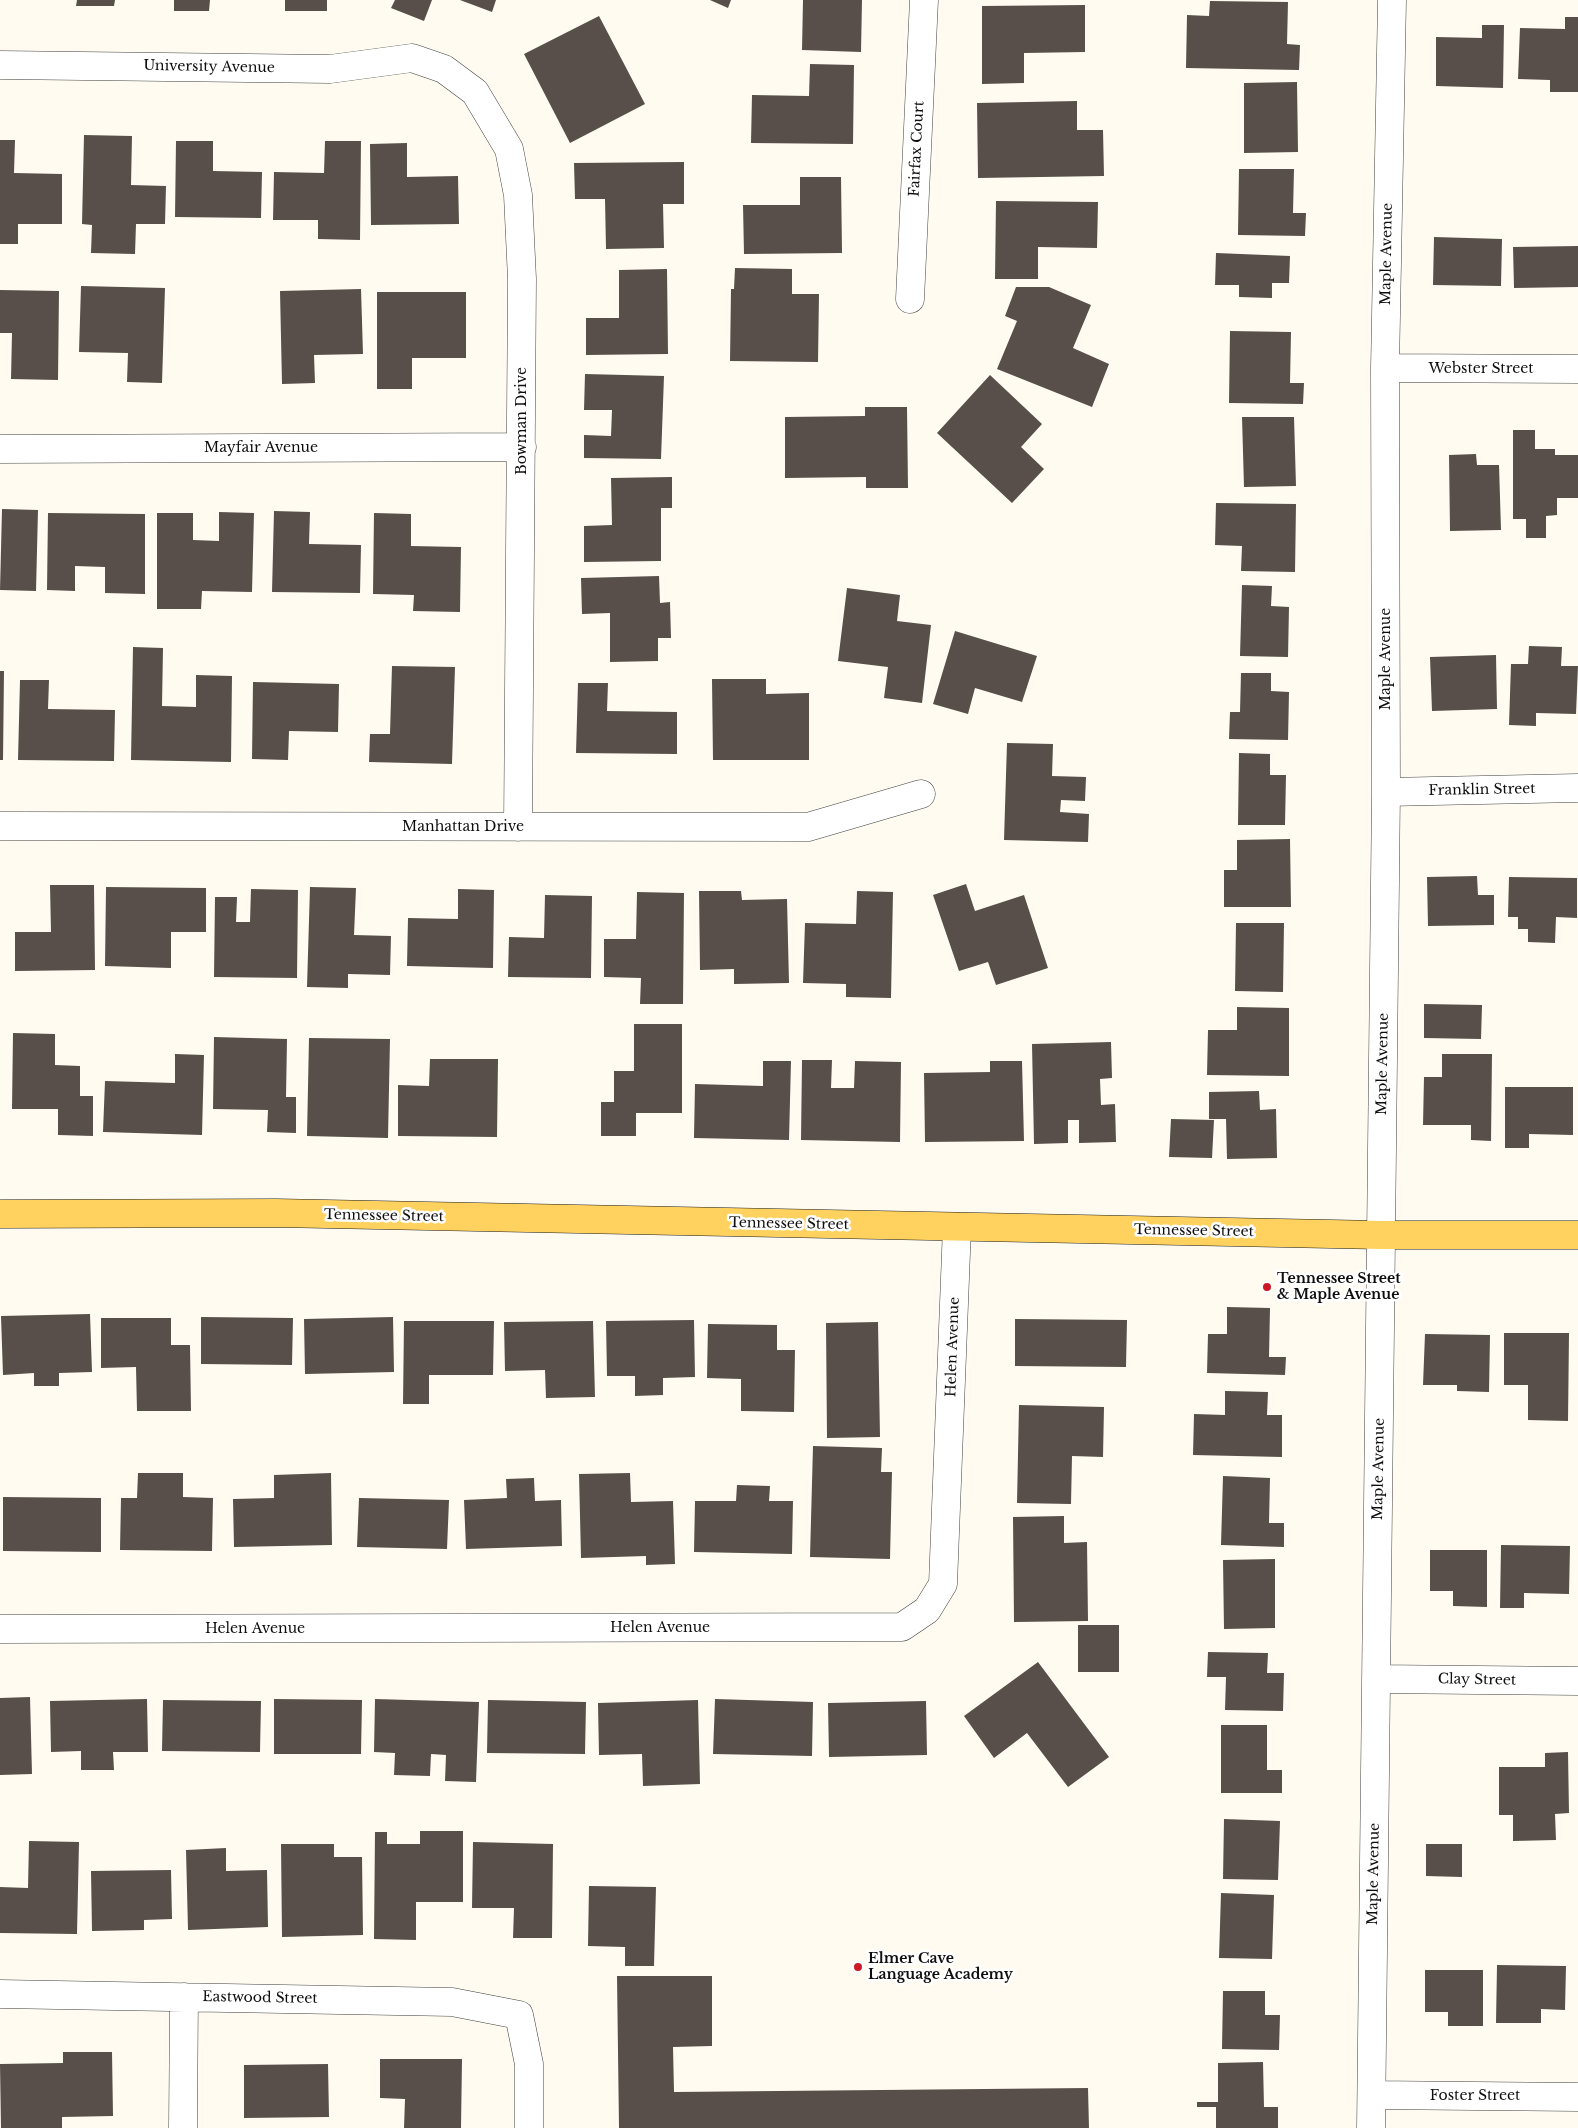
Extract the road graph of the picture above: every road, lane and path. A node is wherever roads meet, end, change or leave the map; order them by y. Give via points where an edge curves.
1 (924, 0) edge
2 (1392, 0) edge
3 (418, 60) joint
4 (0, 65) edge
5 (910, 299) dead end
6 (1385, 368) junction
7 (1578, 369) edge
8 (522, 447) junction
9 (0, 449) edge
10 (1578, 788) edge
11 (1386, 792) junction
12 (921, 794) dead end
13 (0, 826) edge
14 (518, 827) junction
15 (0, 1214) edge
16 (957, 1227) junction
17 (1381, 1235) junction
18 (1578, 1235) edge
19 (0, 1629) edge
20 (1376, 1679) junction
21 (1578, 1681) edge
22 (0, 1994) edge
23 (184, 1997) junction
24 (1372, 2095) junction
25 (1578, 2097) edge
26 (183, 2128) edge
27 (529, 2128) edge
28 (1371, 2128) edge

1 - 5 street, Fairfax Court
2 - 6 street, Maple Avenue
3 - 4 street, University Avenue via 412,58 330,68
3 - 8 street, Bowman Drive via 444,68 475,92 509,149 518,195 522,279
6 - 7 street, Webster Street
6 - 11 street, Maple Avenue
8 - 9 street, Mayfair Avenue
8 - 14 street, Bowman Drive
10 - 11 street, Franklin Street
11 - 17 street, Maple Avenue
12 - 14 street, Manhattan Drive via 808,827
13 - 14 street, Manhattan Drive
15 - 16 main road, Tennessee Street via 286,1214
16 - 17 main road, Tennessee Street
16 - 19 street, Helen Avenue via 943,1584 927,1610 902,1628
17 - 18 main road, Tennessee Street
17 - 20 street, Maple Avenue
20 - 21 street, Clay Street
20 - 24 street, Maple Avenue
22 - 23 street, Eastwood Street
23 - 26 street
23 - 27 street, Eastwood Street via 452,2002 519,2015 530,2064
24 - 25 street, Foster Street
24 - 28 street, Maple Avenue

